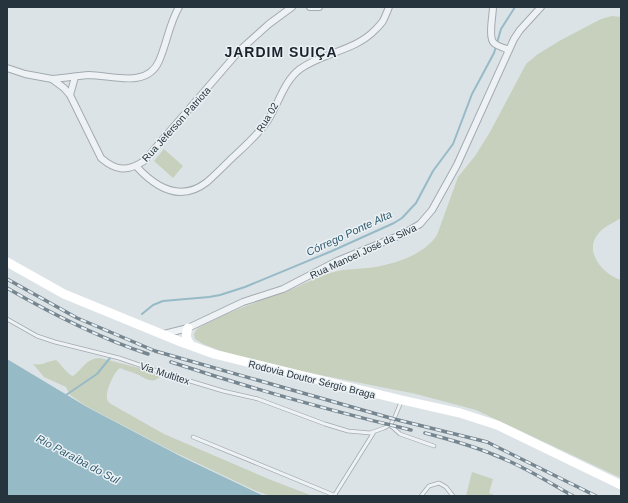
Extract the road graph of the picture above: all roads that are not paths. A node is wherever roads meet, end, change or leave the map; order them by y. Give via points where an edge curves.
1 (180, 7) edge
2 (292, 7) edge
3 (310, 7) edge
4 (319, 7) edge
5 (389, 7) edge
6 (493, 7) edge
7 (541, 7) edge
8 (509, 50) junction
9 (7, 68) edge
10 (75, 77) junction
11 (52, 79) junction
12 (70, 96) junction
13 (136, 166) junction
14 (7, 262) edge
15 (7, 320) edge
16 (188, 328) junction
17 (162, 334) junction
18 (192, 346) junction
19 (402, 400) junction
20 (390, 425) junction
21 (374, 432) junction
22 (193, 437) dead end
23 (434, 446) dead end
24 (621, 484) edge
25 (335, 496) edge
26 (421, 496) edge
27 (453, 496) edge

1 - 10 street via 158,63 151,72 130,79 89,75
2 - 13 street, Rua Jeferson Patriota via 240,50 144,161
3 - 4 street
5 - 13 street, Rua 02 via 383,22 369,36 355,45 300,69 290,79 257,135 206,183 192,190 180,192 164,190
6 - 8 street via 493,43
7 - 8 street, Rua Manoel José da Silva via 517,34
8 - 16 street, Rua Manoel José da Silva via 457,166 432,210 420,224 283,289 243,302
9 - 11 street
10 - 11 street
10 - 12 street
11 - 12 street, Rua Jeferson Patriota
12 - 13 street, Rua Jeferson Patriota via 101,158 118,169
14 - 17 main road, Rodovia Doutor Sérgio Braga via 64,294
15 - 21 lane, Via Multitex via 37,336 55,342 258,399 348,431
16 - 17 street, Rua Manoel José da Silva
16 - 18 main road via 186,338
17 - 18 main road, Rodovia Doutor Sérgio Braga
18 - 19 main road, Rodovia Doutor Sérgio Braga via 235,360
19 - 20 lane
19 - 24 main road, Rodovia Doutor Sérgio Braga via 460,413 497,425
20 - 21 lane
20 - 23 lane via 400,434
21 - 25 lane
22 - 25 lane
26 - 27 lane via 429,486 439,483

